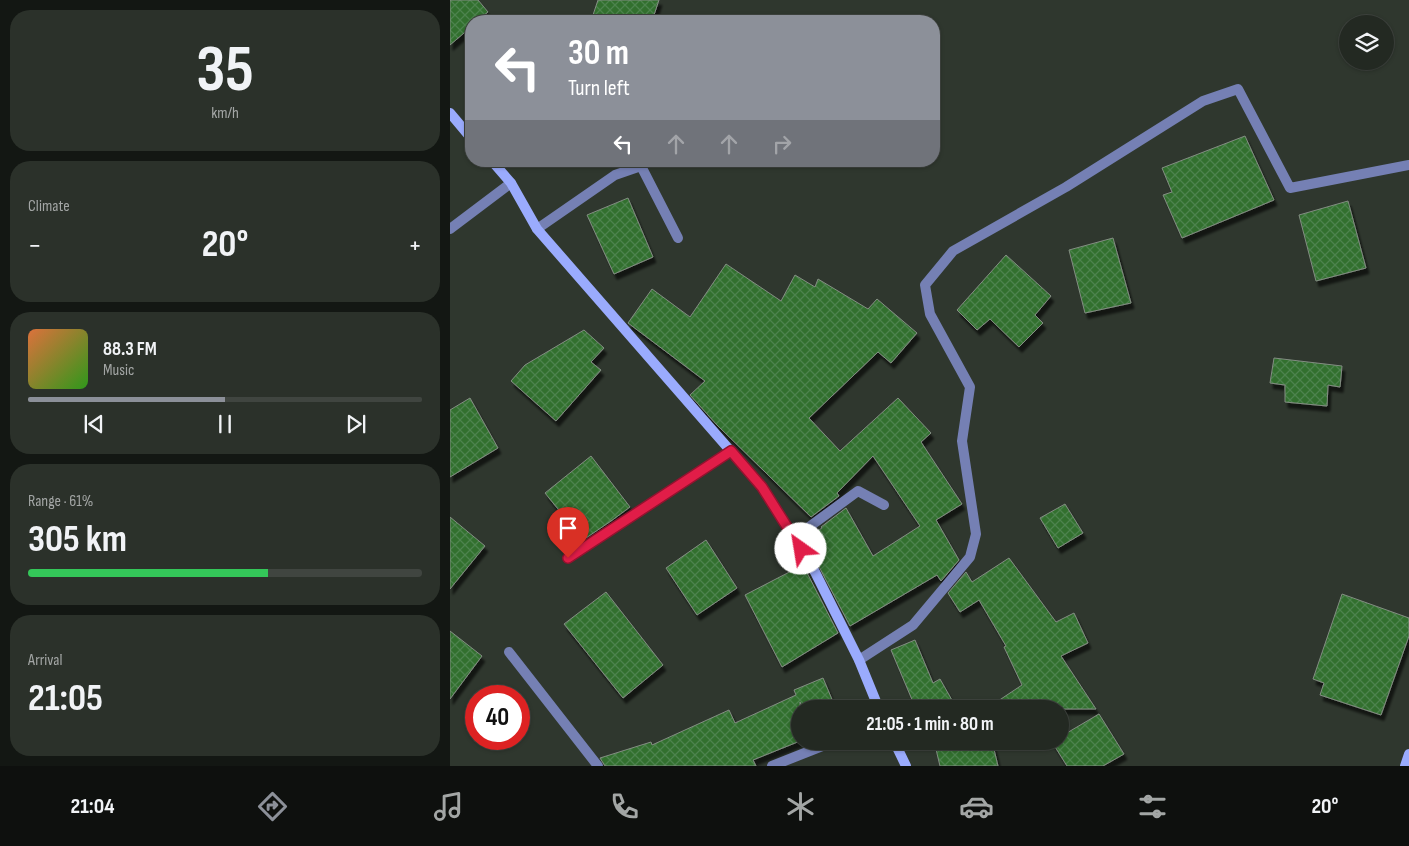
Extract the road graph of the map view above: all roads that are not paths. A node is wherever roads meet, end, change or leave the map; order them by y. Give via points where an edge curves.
1 (450, 113) edge
2 (465, 128) edge
3 (1409, 165) edge
4 (497, 167) edge
5 (638, 167) edge
6 (642, 167) edge
7 (511, 184) junction
8 (537, 229) junction
9 (450, 230) edge
10 (678, 238) dead end
11 (731, 451) junction
12 (884, 505) dead end
13 (794, 538) junction
14 (568, 558) dead end
15 (510, 652) dead end
16 (859, 660) junction
17 (876, 700) edge
18 (812, 750) edge
19 (898, 750) edge
20 (1409, 754) edge
21 (598, 766) edge
22 (772, 766) edge
23 (906, 766) edge
24 (1406, 766) edge

1 - 2 street
3 - 16 street via 1290,188 1238,89 1203,101 953,251 925,285 930,314 970,387 962,441 976,534 970,558 912,625
4 - 7 street
5 - 8 street via 615,175
6 - 10 street
7 - 8 street
7 - 9 street
8 - 11 street
11 - 13 street via 762,487
11 - 14 street
12 - 13 street via 858,491
13 - 16 street via 815,572
15 - 21 street
16 - 17 street
18 - 22 street
19 - 23 street
20 - 24 street

